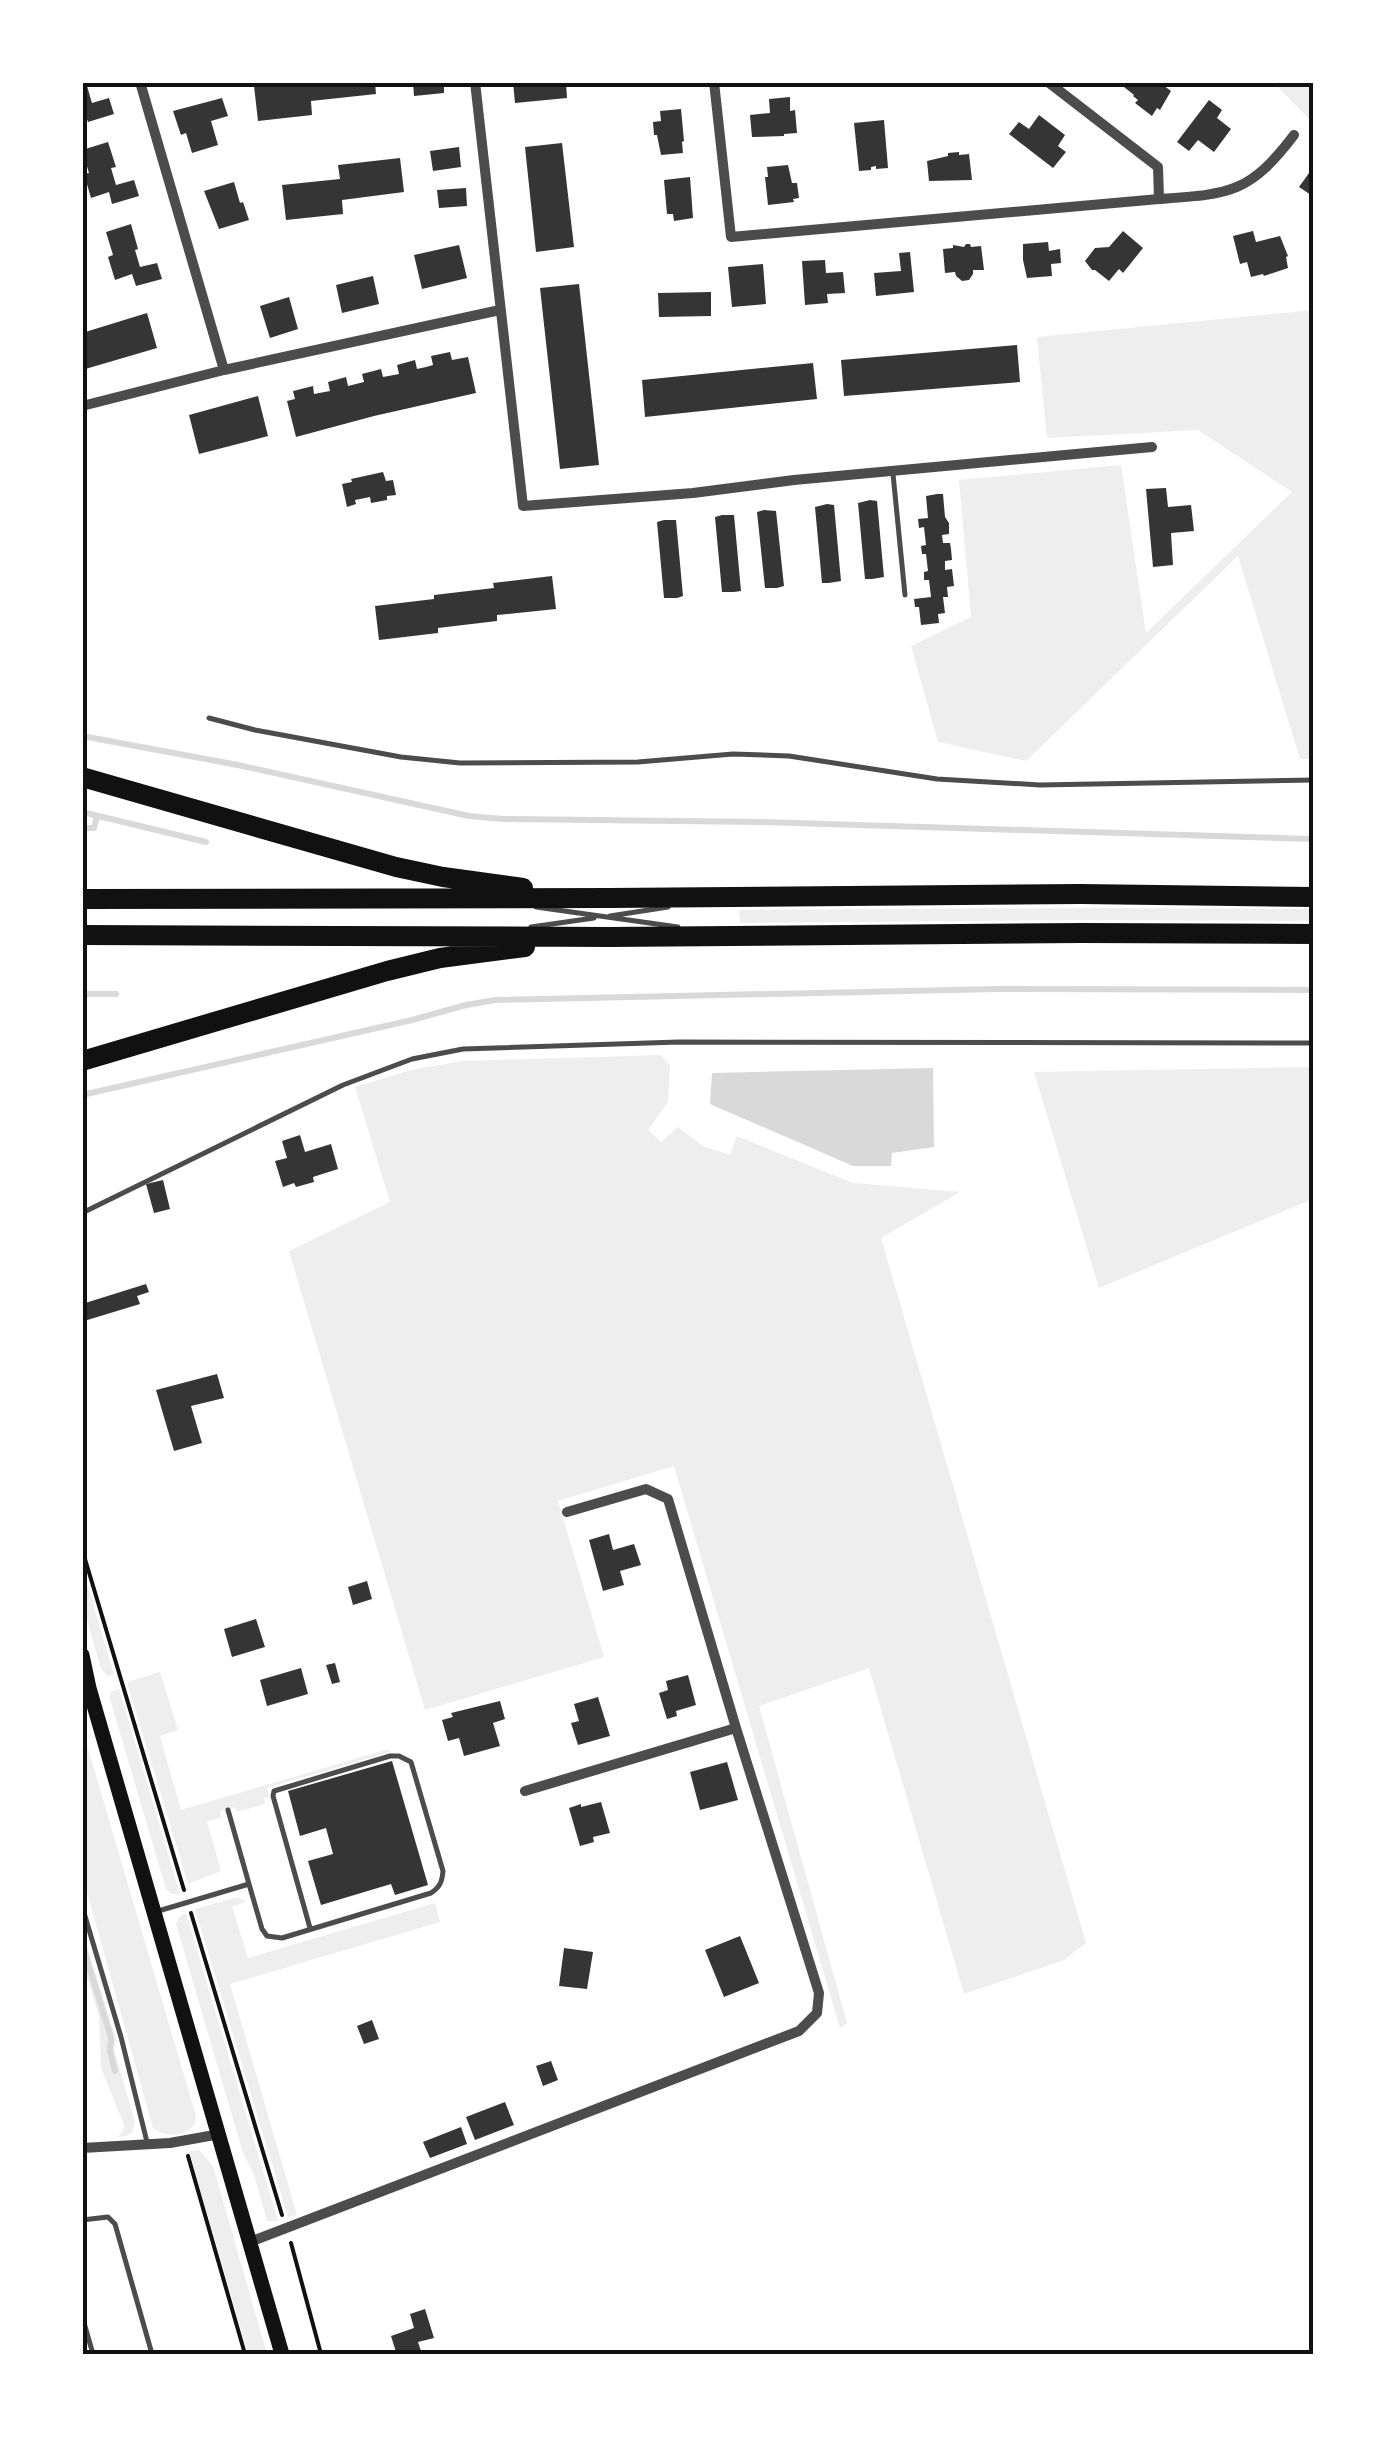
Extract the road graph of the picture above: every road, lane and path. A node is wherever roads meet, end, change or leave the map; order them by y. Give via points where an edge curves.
1 (474, 82) edge
2 (714, 82) edge
3 (1048, 82) edge
4 (141, 83) edge
5 (1294, 135) dead end
6 (1159, 199) junction
7 (500, 310) junction
8 (224, 370) junction
9 (82, 406) edge
10 (1152, 448) dead end
11 (893, 473) junction
12 (905, 595) dead end
13 (209, 718) dead end
14 (82, 776) edge
15 (1314, 780) edge
16 (1314, 897) edge
17 (82, 899) edge
18 (606, 918) junction
19 (1314, 934) edge
20 (82, 935) edge
21 (1314, 1043) edge
22 (82, 1060) edge
23 (82, 1213) edge
24 (566, 1512) dead end
25 (82, 1549) edge
26 (82, 1655) edge
27 (82, 1672) edge
28 (89, 1688) junction
29 (736, 1728) junction
30 (525, 1791) dead end
31 (228, 1810) dead end
32 (249, 1884) junction
33 (188, 1902) junction
34 (82, 1906) edge
35 (155, 1912) junction
36 (310, 1928) junction
37 (220, 2134) junction
38 (184, 2141) junction
39 (148, 2144) junction
40 (82, 2148) edge
41 (82, 2220) edge
42 (286, 2230) junction
43 (250, 2242) junction
44 (82, 2316) edge
45 (94, 2354) edge
46 (152, 2354) edge
47 (245, 2354) edge
48 (282, 2354) edge
49 (321, 2354) edge

1 - 7 street
2 - 6 street via 731,237
3 - 6 street via 1158,167
4 - 8 street
5 - 6 street via 1250,182 1216,194
7 - 8 street
7 - 11 street via 523,506
8 - 9 street
10 - 11 street
11 - 12 lane
13 - 15 lane via 460,763 733,754 937,779 1040,784
14 - 18 highway via 396,867
16 - 18 highway via 731,898
17 - 18 highway via 475,898
18 - 19 highway via 746,936
18 - 20 highway via 474,936
18 - 22 highway via 387,971
21 - 23 lane via 679,1042 463,1049 342,1085
24 - 29 street via 646,1489 668,1499
25 - 33 path
26 - 28 main road
27 - 28 main road
28 - 35 main road
29 - 30 street
29 - 42 street via 818,1993 817,2013 799,2031
31 - 32 lane
32 - 33 lane
32 - 36 lane via 267,1936
33 - 35 lane
33 - 42 path
34 - 39 lane
35 - 37 main road
36 - 36 lane via 438,1888 443,1871 407,1759 390,1756 274,1791
37 - 38 street
37 - 43 main road
38 - 39 street
38 - 47 path
39 - 40 street
41 - 46 lane via 108,2217 114,2224
42 - 43 street
42 - 49 path
43 - 48 main road
44 - 45 lane

